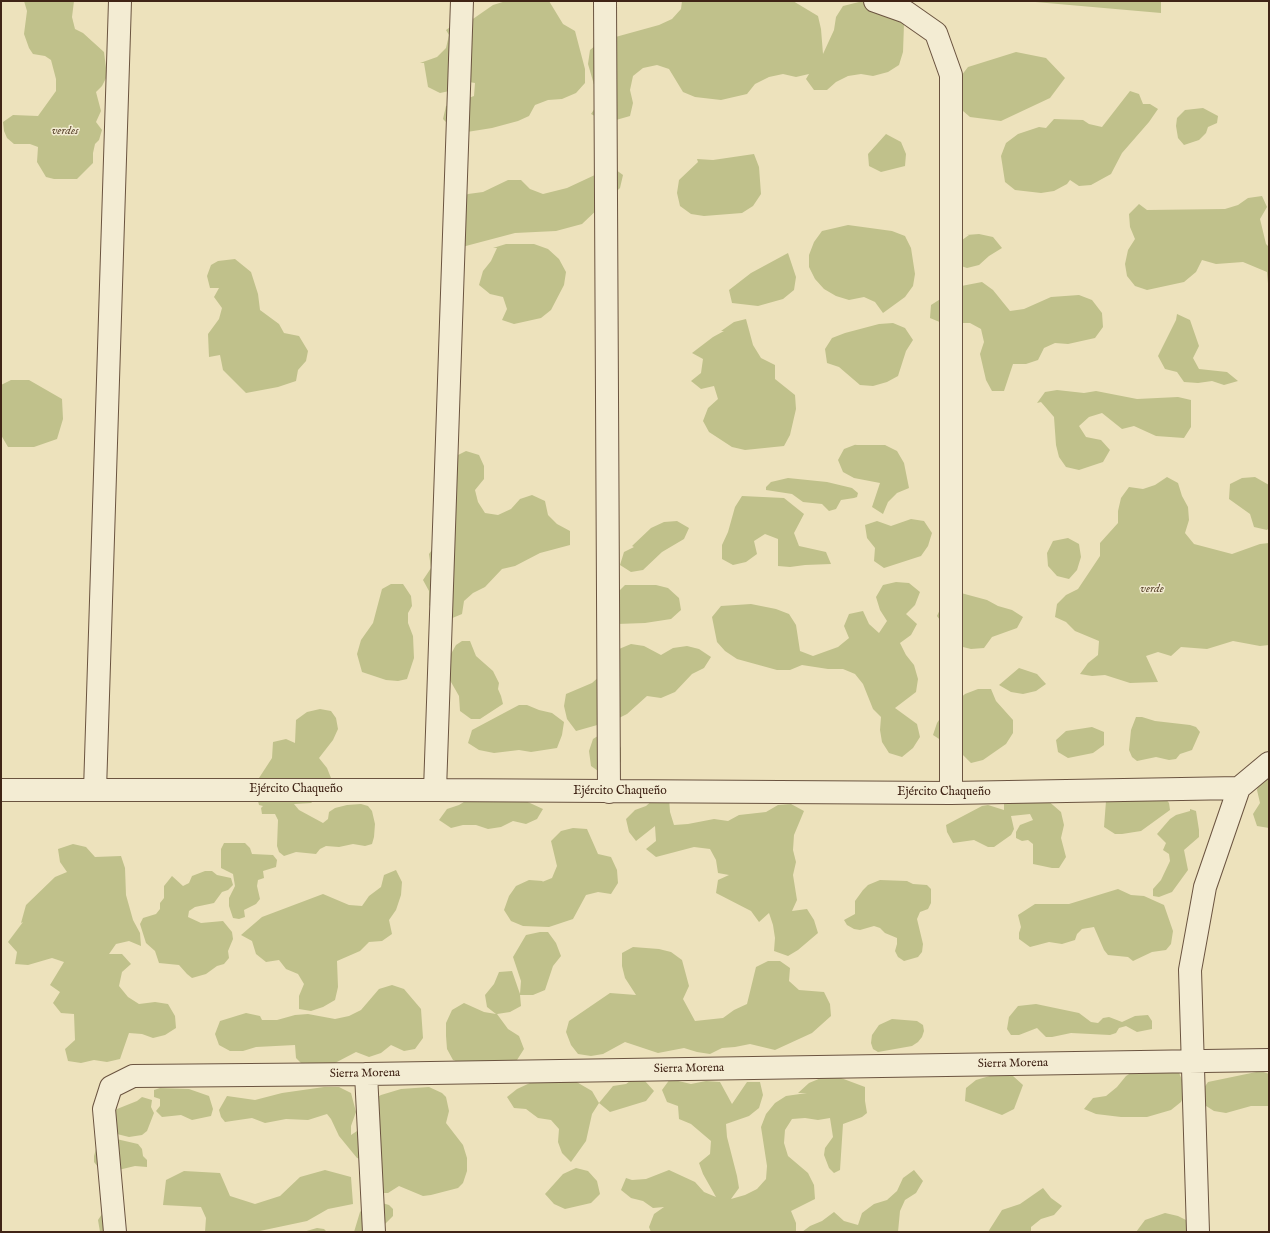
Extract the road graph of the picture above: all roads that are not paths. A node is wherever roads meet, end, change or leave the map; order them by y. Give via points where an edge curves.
1 (120, 1) edge
2 (462, 1) edge
3 (605, 1) edge
4 (875, 1) edge
5 (1269, 763) edge
6 (1239, 788) junction
7 (1, 790) edge
8 (95, 790) junction
9 (435, 790) junction
10 (609, 792) junction
11 (951, 793) junction
12 (1269, 1060) edge
13 (1192, 1061) junction
14 (366, 1074) junction
15 (115, 1232) edge
16 (374, 1232) edge
17 (1198, 1232) edge

1 - 8 street
2 - 9 street
3 - 10 street
4 - 11 street via 906,12 936,33 951,75
5 - 6 street
6 - 11 street, Ejército Chaqueño
6 - 13 street via 1205,887 1190,970
7 - 8 street, Ejército Chaqueño
8 - 9 street, Ejército Chaqueño
9 - 10 street, Ejército Chaqueño
10 - 11 street, Ejército Chaqueño
12 - 13 street, Sierra Morena
13 - 14 street, Sierra Morena
13 - 17 street
14 - 15 street, Sierra Morena via 133,1076 111,1087 104,1109
14 - 16 street

